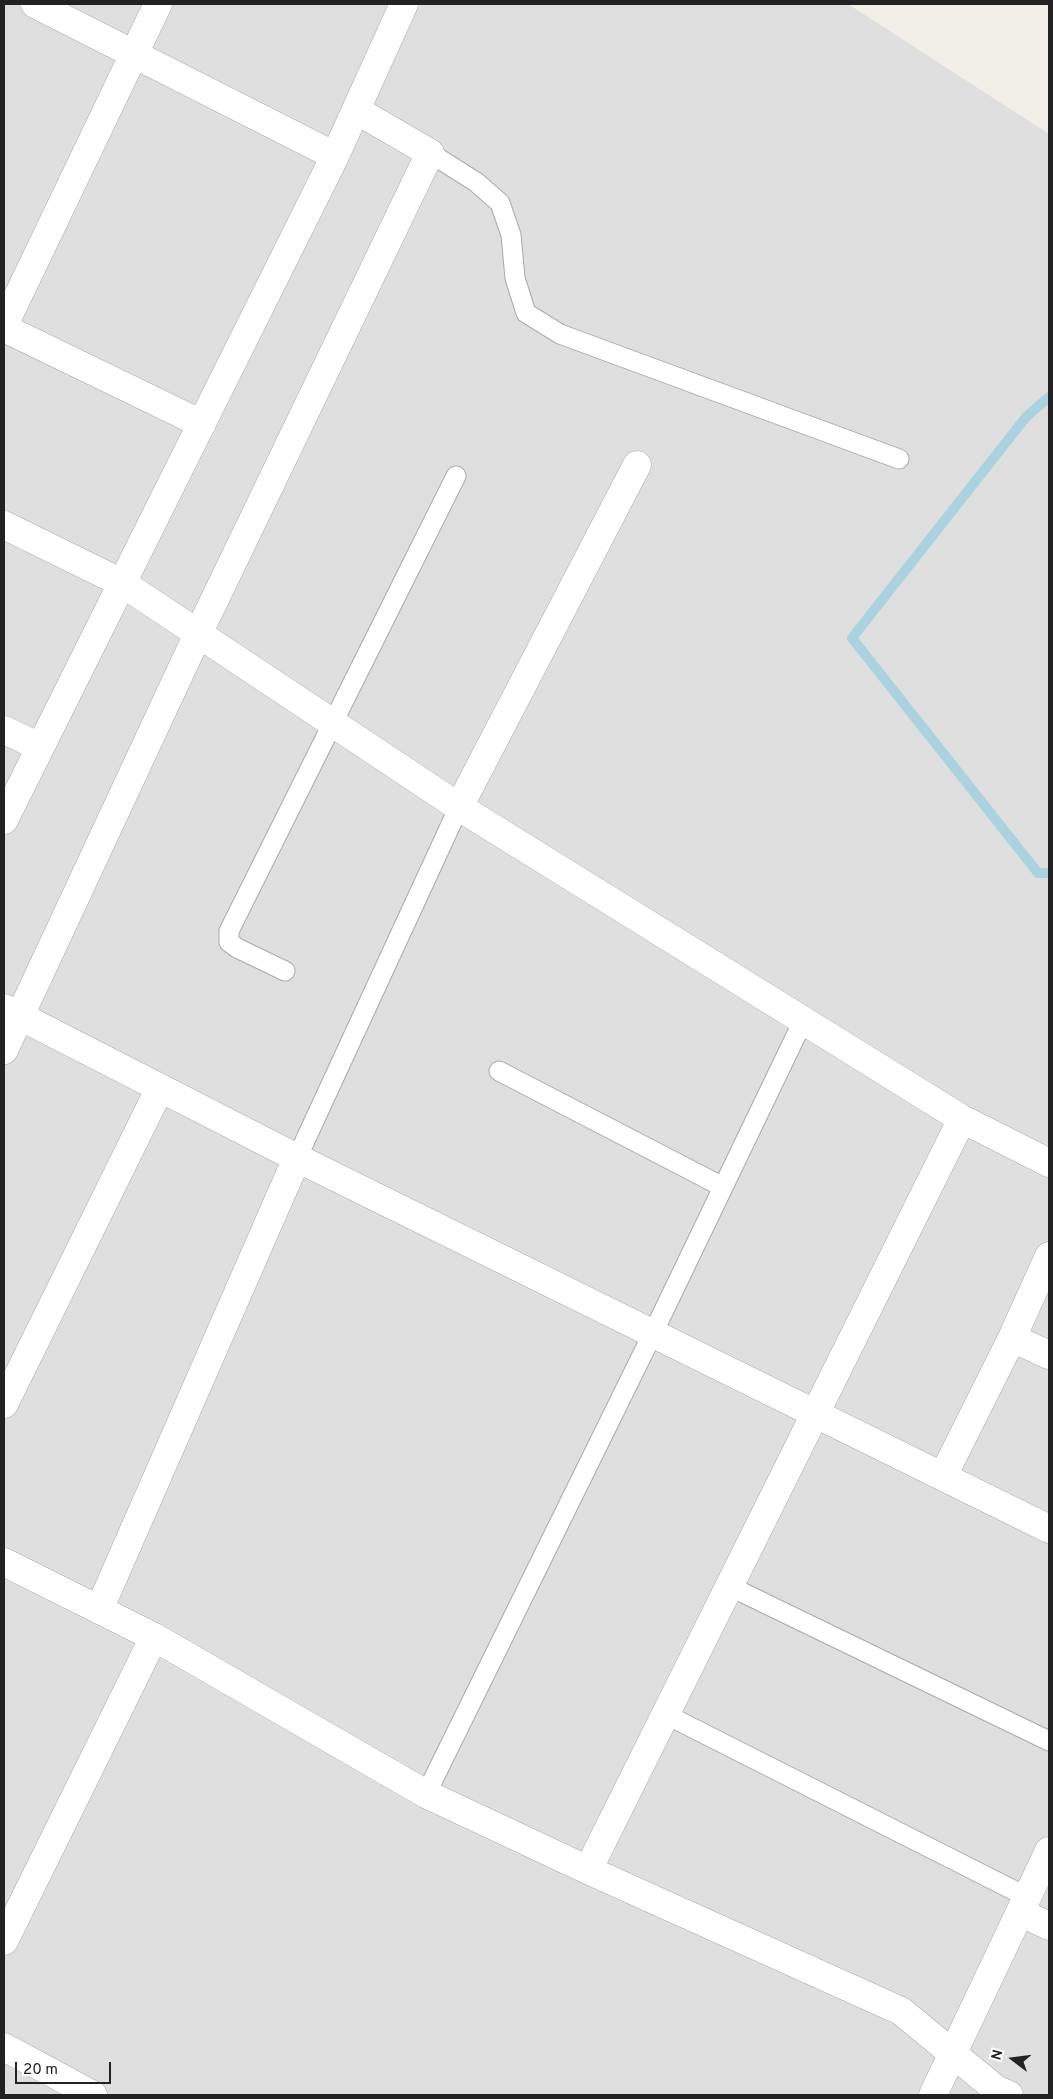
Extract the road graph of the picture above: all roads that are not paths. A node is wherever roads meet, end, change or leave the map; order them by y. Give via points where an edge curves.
1 (35, 4) edge
2 (158, 4) edge
3 (404, 4) edge
4 (134, 54) junction
5 (356, 110) junction
6 (430, 153) junction
7 (335, 156) junction
8 (4, 326) edge
9 (202, 424) junction
10 (899, 459) dead end
11 (637, 465) dead end
12 (456, 476) dead end
13 (4, 525) edge
14 (122, 583) junction
15 (198, 634) junction
16 (334, 724) junction
17 (4, 730) edge
18 (40, 747) junction
19 (459, 807) junction
20 (4, 820) edge
21 (285, 971) dead end
22 (12, 1013) edge
23 (803, 1021) junction
24 (4, 1050) edge
25 (499, 1071) dead end
26 (160, 1088) junction
27 (962, 1119) junction
28 (297, 1158) junction
29 (1049, 1163) edge
30 (723, 1186) junction
31 (1049, 1256) edge
32 (653, 1333) junction
33 (1012, 1338) junction
34 (1049, 1355) edge
35 (4, 1404) edge
36 (816, 1413) junction
37 (943, 1476) junction
38 (1049, 1530) edge
39 (4, 1562) edge
40 (729, 1586) junction
41 (99, 1610) junction
42 (154, 1637) junction
43 (665, 1714) junction
44 (1049, 1741) edge
45 (426, 1794) junction
46 (1049, 1851) edge
47 (588, 1870) junction
48 (1023, 1905) junction
49 (1049, 1926) edge
50 (4, 1941) edge
51 (4, 2047) edge
52 (954, 2054) junction
53 (93, 2095) edge
54 (933, 2095) edge
55 (1010, 2095) edge

1 - 4 street
2 - 4 street
3 - 5 street
4 - 7 street
4 - 8 street
5 - 6 street
5 - 7 street
6 - 10 lane via 476,182 500,203 511,235 515,278 526,313 560,334
6 - 15 street
7 - 9 street
8 - 9 street
9 - 14 street
11 - 19 street
12 - 16 lane
13 - 14 street
14 - 15 street
14 - 18 street
15 - 16 street
15 - 22 street
16 - 19 street
16 - 21 lane via 229,930 230,942 237,948
17 - 18 street
18 - 20 street
19 - 23 street
19 - 28 lane
22 - 24 street
22 - 26 street
23 - 27 street
23 - 30 lane
25 - 30 lane
26 - 28 street
26 - 35 street
27 - 29 street
27 - 36 street
28 - 32 street
28 - 41 street
30 - 32 lane
31 - 33 street
32 - 36 street
32 - 45 lane
33 - 34 street
33 - 37 street
36 - 37 street
36 - 40 street
37 - 38 street
39 - 41 street
40 - 43 street
40 - 44 lane
41 - 42 street
42 - 45 street
42 - 50 street
43 - 47 street
43 - 48 lane
45 - 47 street
46 - 48 street
47 - 52 street via 900,2011
48 - 49 street
48 - 52 street
51 - 53 street
52 - 54 street
52 - 55 street via 997,2090

